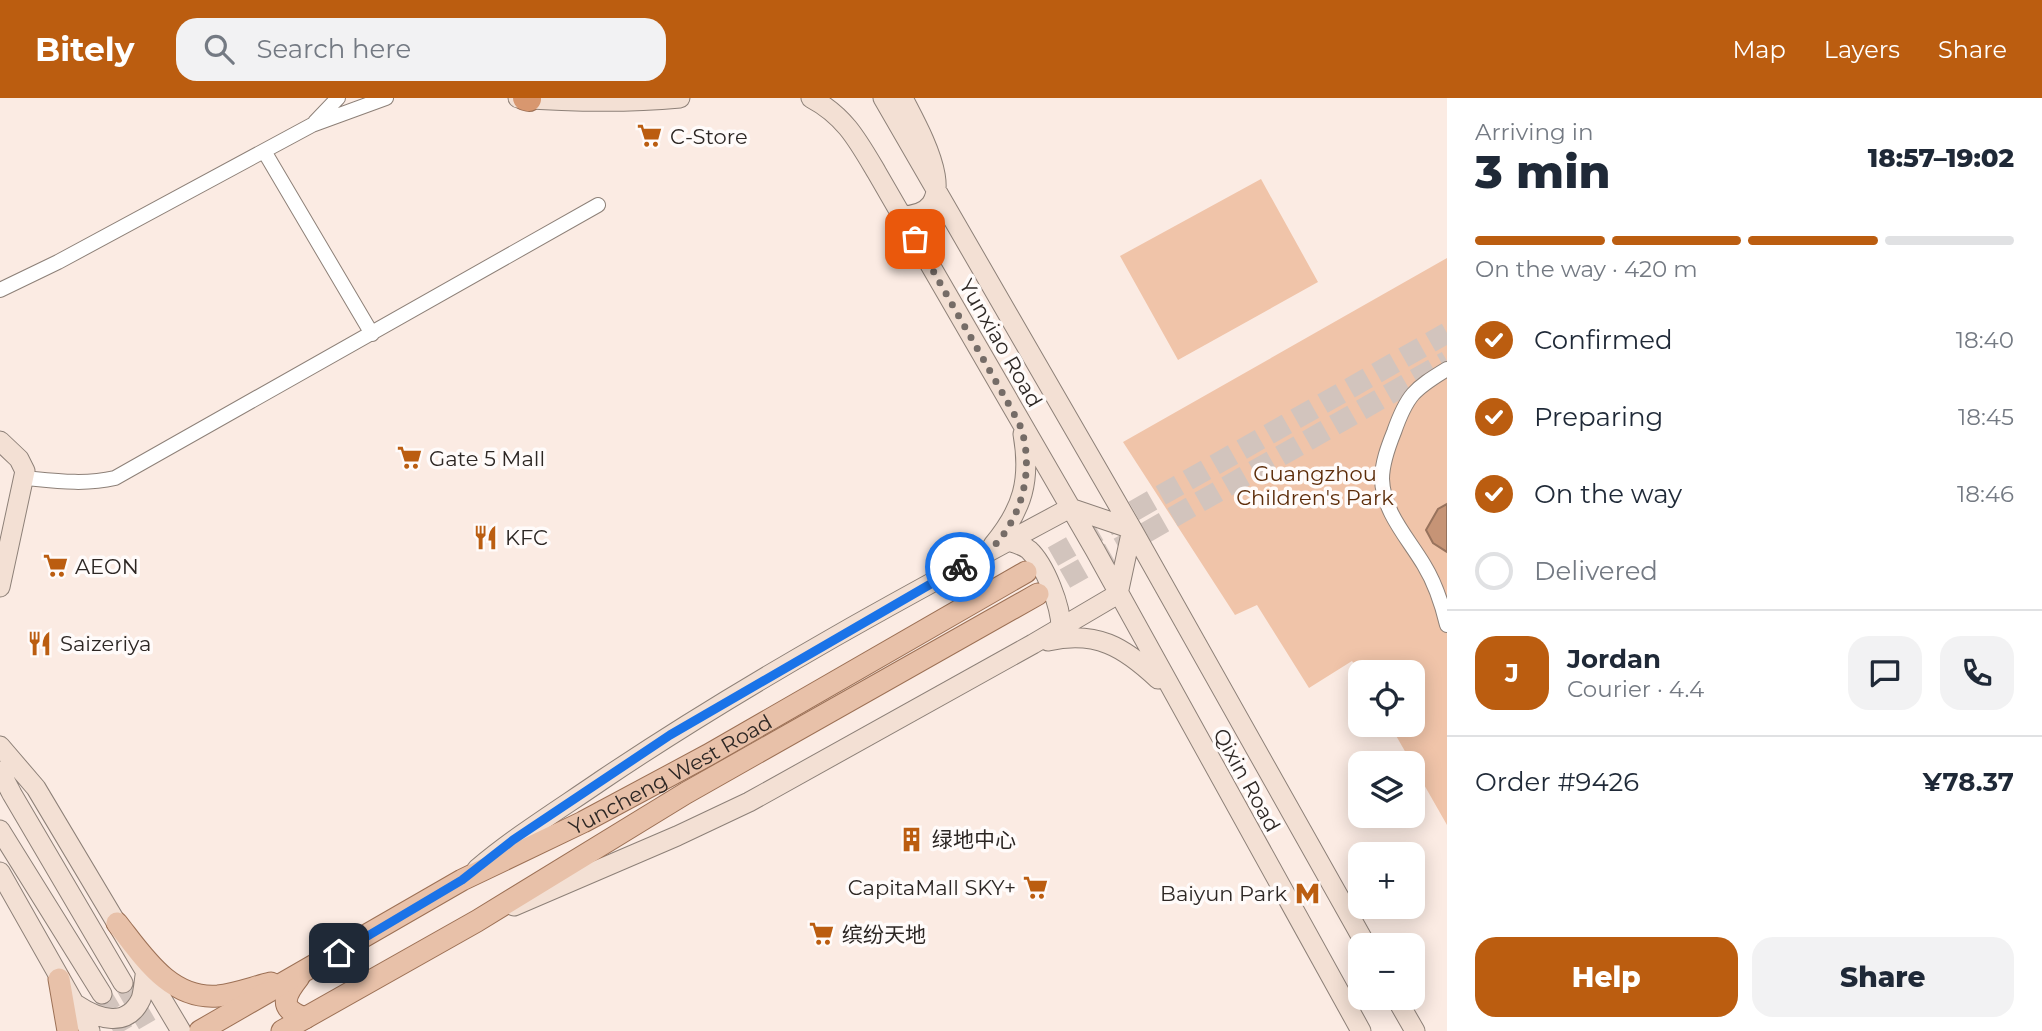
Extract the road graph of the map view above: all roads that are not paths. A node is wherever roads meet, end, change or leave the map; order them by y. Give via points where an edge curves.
1 (338, 98) edge
2 (386, 98) edge
3 (519, 98) edge
4 (527, 98) edge
5 (680, 98) edge
6 (811, 98) edge
7 (883, 98) edge
8 (903, 98) edge
9 (312, 125) junction
10 (264, 151) junction
11 (937, 190) junction
12 (598, 205) dead end
13 (901, 216) junction
14 (0, 290) edge
15 (372, 334) junction
16 (1447, 369) edge
17 (1007, 401) junction
18 (0, 441) edge
19 (25, 478) junction
20 (1070, 508) junction
21 (1132, 529) junction
22 (1008, 541) junction
23 (1095, 551) joint
24 (988, 552) junction
25 (1026, 572) tunnel mouth
26 (0, 587) edge
27 (1038, 594) tunnel mouth
28 (1118, 594) junction
29 (1447, 625) edge
30 (1061, 628) junction
31 (1033, 644) junction
32 (1172, 691) junction
33 (0, 746) edge
34 (0, 771) edge
35 (0, 830) edge
36 (0, 872) edge
37 (462, 880) junction
38 (477, 921) junction
39 (117, 923) junction
40 (1359, 933) edge
41 (146, 970) junction
42 (300, 975) junction
43 (59, 979) junction
44 (122, 983) tunnel mouth
45 (102, 994) tunnel mouth
46 (73, 1003) junction
47 (1403, 1010) edge
48 (305, 1018) junction
49 (68, 1031) edge
50 (90, 1031) edge
51 (181, 1031) edge
52 (200, 1031) edge
53 (282, 1031) edge
54 (288, 1031) edge
55 (1361, 1031) edge
56 (1415, 1031) edge

1 - 9 street
2 - 9 street
3 - 4 main road
4 - 5 main road via 600,102
6 - 13 main road, Yunxiao Road via 843,120
7 - 11 main road, Yunxiao Road
8 - 11 main road via 930,158
9 - 10 street
10 - 14 street
10 - 15 street
11 - 13 main road via 930,208
11 - 21 main road, Yunxiao Road
12 - 15 street
13 - 17 main road, Yunxiao Road
15 - 19 street via 115,478 96,482
16 - 29 street via 1415,389 1406,401 1382,478 1392,515 1429,574
17 - 20 main road, Yunxiao Road
17 - 24 main road via 1022,429 1025,483 1016,515
18 - 19 main road via 24,466
19 - 26 main road
20 - 21 main road
20 - 22 main road
20 - 23 main road, Yunxiao Road
21 - 28 main road
21 - 40 main road, Qixin Road
22 - 24 main road
22 - 30 main road via 1034,556 1055,595
23 - 28 main road, Qixin Road
24 - 37 main road via 681,728 513,840
25 - 37 main road, Yuncheng West Road via 636,795
27 - 38 main road, Yuncheng West Road via 686,793
28 - 30 main road
28 - 32 main road, Qixin Road
30 - 31 main road
31 - 32 main road via 1072,636 1098,639 1140,662
31 - 38 main road via 749,802
32 - 55 main road, Qixin Road
33 - 39 main road via 36,788
34 - 44 main road
35 - 45 main road
36 - 43 main road
37 - 42 main road, Yuncheng West Road
38 - 48 main road, Yuncheng West Road
39 - 41 main road
39 - 42 main road via 156,972 191,993 219,996
41 - 46 main road via 139,1002 124,1015 104,1019
41 - 51 main road
42 - 48 main road via 286,1003 290,1011
42 - 52 main road, Yuncheng West Road
43 - 46 main road
43 - 49 main road
46 - 50 main road
47 - 56 main road
48 - 53 main road, Yuncheng West Road
48 - 54 main road

